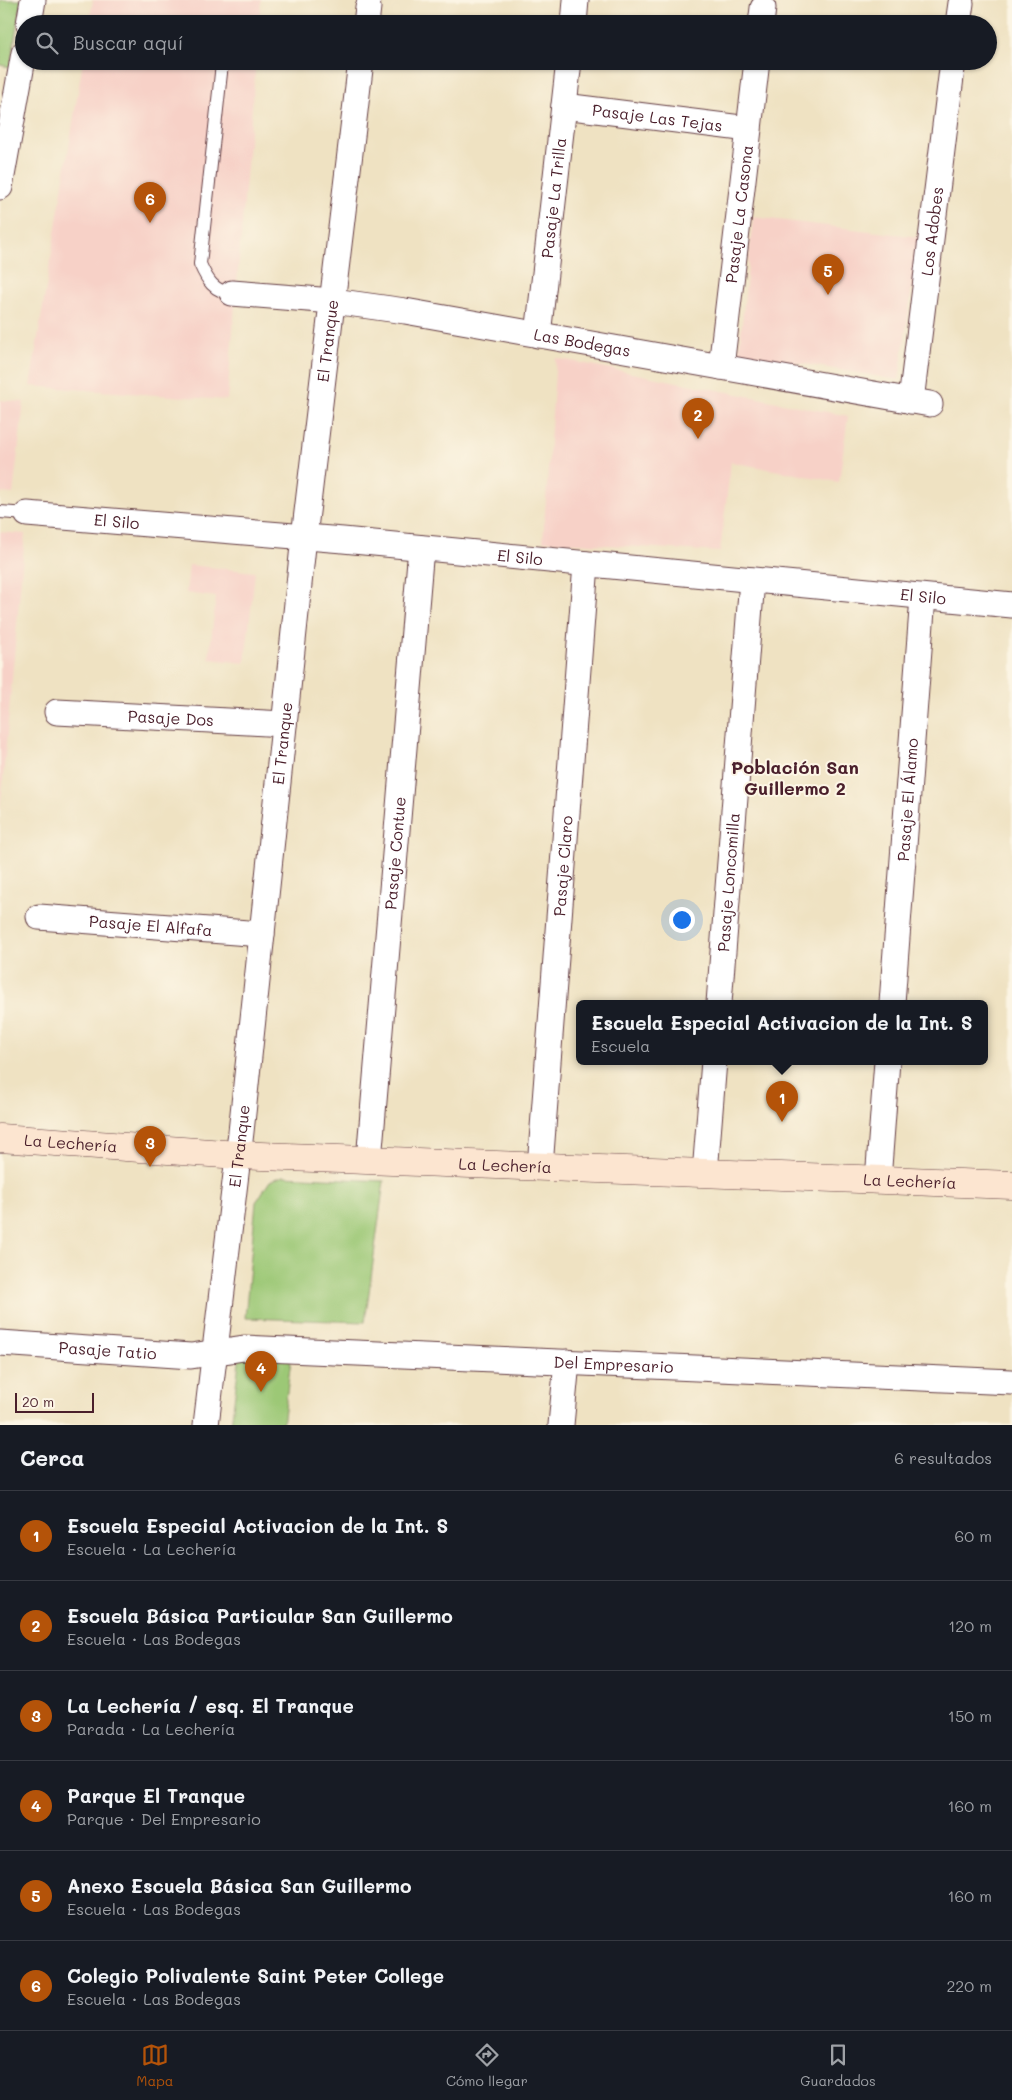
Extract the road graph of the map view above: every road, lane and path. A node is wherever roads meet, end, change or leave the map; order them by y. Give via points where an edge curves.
1 (33, 0) edge
2 (576, 0) edge
3 (30, 15) edge
4 (575, 15) edge
5 (21, 70) edge
6 (221, 70) edge
7 (360, 70) edge
8 (568, 70) edge
9 (756, 70) edge
10 (953, 70) edge
11 (564, 106) junction
12 (749, 129) junction
13 (0, 187) edge
14 (232, 293) joint
15 (333, 301) junction
16 (538, 335) junction
17 (721, 367) junction
18 (920, 402) joint
19 (0, 512) edge
20 (28, 514) joint
21 (304, 537) junction
22 (421, 548) junction
23 (586, 564) junction
24 (752, 580) junction
25 (923, 597) junction
26 (1012, 606) edge
27 (57, 712) dead end
28 (284, 724) junction
29 (39, 917) dead end
30 (262, 934) junction
31 (718, 1000) edge
32 (892, 1000) edge
33 (714, 1065) edge
34 (887, 1065) edge
35 (0, 1138) edge
36 (238, 1155) junction
37 (369, 1160) junction
38 (540, 1167) junction
39 (705, 1173) junction
40 (878, 1180) junction
41 (1012, 1185) edge
42 (0, 1342) edge
43 (215, 1351) junction
44 (567, 1362) junction
45 (1012, 1382) edge
46 (206, 1425) edge
47 (561, 1425) edge

1 - 3 street
2 - 4 street
5 - 13 street
6 - 14 lane via 200,264 208,282 223,292
7 - 15 street, El Tranque
8 - 11 street, Pasaje La Trilla
9 - 12 street, Pasaje La Casona
10 - 18 street, Los Adobes
11 - 12 street, Pasaje Las Tejas
11 - 16 street, Pasaje La Trilla
12 - 17 street, Pasaje La Casona
14 - 15 street, Las Bodegas
15 - 16 street, Las Bodegas
15 - 21 street, El Tranque
16 - 17 street, Las Bodegas
17 - 18 street, Las Bodegas
19 - 20 lane
20 - 21 street, El Silo
21 - 22 street, El Silo
21 - 28 street, El Tranque
22 - 23 street, El Silo
22 - 37 street, Pasaje Contue
23 - 24 street, El Silo
23 - 38 street, Pasaje Claro
24 - 25 street, El Silo
24 - 31 street, Pasaje Loncomilla
25 - 26 street, El Silo
25 - 32 street, Pasaje El Álamo
27 - 28 street, Pasaje Dos
28 - 30 street, El Tranque
29 - 30 street, Pasaje El Alfafa
30 - 36 street, El Tranque
33 - 39 street
34 - 40 street
35 - 36 street, La Lechería
36 - 37 street, La Lechería
36 - 43 street, El Tranque
37 - 38 street, La Lechería
38 - 39 street, La Lechería
39 - 40 street, La Lechería
40 - 41 street, La Lechería
42 - 43 street, Pasaje Tatio via 191,1356
43 - 44 street, Del Empresario via 244,1348
43 - 46 street, El Tranque
44 - 45 street, Del Empresario
44 - 47 street

